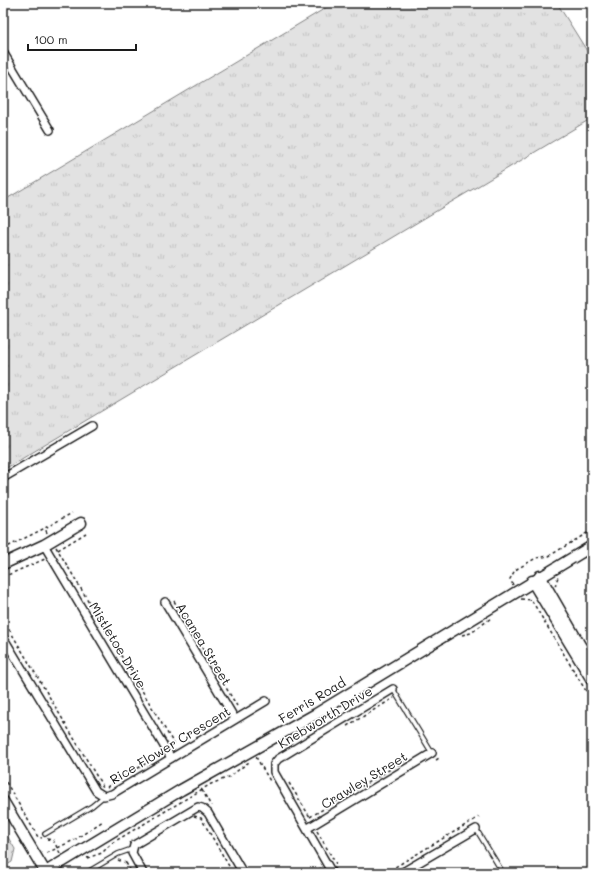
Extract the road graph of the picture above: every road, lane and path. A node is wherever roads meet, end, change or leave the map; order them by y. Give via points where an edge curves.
1 (3, 52) edge
2 (50, 130) dead end
3 (92, 426) dead end
4 (3, 478) edge
5 (72, 512) dead end
6 (81, 523) dead end
7 (44, 528) junction
8 (592, 530) edge
9 (86, 533) dead end
10 (48, 543) junction
11 (592, 546) edge
12 (3, 549) edge
13 (58, 550) junction
14 (45, 559) dead end
15 (3, 564) edge
16 (3, 577) edge
17 (536, 579) junction
18 (518, 595) junction
19 (532, 600) dead end
20 (174, 601) dead end
21 (165, 602) dead end
22 (3, 618) edge
23 (3, 637) edge
24 (592, 666) edge
25 (592, 680) edge
26 (393, 689) joint
27 (266, 701) dead end
28 (592, 701) edge
29 (237, 706) dead end
30 (235, 718) junction
31 (174, 744) junction
32 (166, 749) junction
33 (181, 752) junction
34 (432, 753) joint
35 (410, 757) dead end
36 (171, 758) junction
37 (3, 777) edge
38 (289, 782) dead end
39 (103, 787) junction
40 (107, 787) junction
41 (96, 791) junction
42 (112, 794) junction
43 (104, 796) junction
44 (185, 800) dead end
45 (3, 801) edge
46 (191, 810) junction
47 (310, 817) junction
48 (479, 817) dead end
49 (102, 821) dead end
50 (311, 826) junction
51 (476, 829) joint
52 (45, 834) dead end
53 (58, 849) junction
54 (132, 849) junction
55 (47, 853) dead end
56 (126, 863) dead end
57 (66, 864) junction
58 (557, 866) dead end
59 (335, 870) edge
60 (592, 870) edge
61 (562, 871) junction
62 (45, 873) edge
63 (86, 873) edge
64 (132, 873) edge
65 (143, 873) edge
66 (233, 873) edge
67 (243, 873) edge
68 (385, 873) edge
69 (402, 873) edge
70 (503, 873) edge
71 (554, 873) edge

1 - 2 street
3 - 4 street
5 - 7 path
6 - 10 street
7 - 10 path
7 - 12 path
8 - 18 path via 549,556 536,558 515,570 510,579
9 - 13 path
10 - 13 path
10 - 15 street
10 - 32 street, Mistletoe Drive
11 - 17 street, Ferris Road
13 - 31 path
14 - 16 path
17 - 18 street, Ferris Road
17 - 24 street
17 - 25 street
18 - 57 street, Ferris Road via 182,790
19 - 28 path
20 - 29 path
21 - 30 street, Acanea Street
22 - 39 path
23 - 41 street, Rice Flower Crescent
26 - 34 lane
26 - 50 street, Knebworth Drive via 275,761 274,772
27 - 30 street, Rice Flower Crescent
30 - 33 street, Rice Flower Crescent
31 - 32 path
31 - 33 path
32 - 36 street, Mistletoe Drive
32 - 40 path
33 - 36 street, Rice Flower Crescent
34 - 50 street, Crawley Street
35 - 47 path
36 - 42 street, Rice Flower Crescent
37 - 53 path via 38,837 53,840
38 - 47 path
39 - 40 path
39 - 41 path
40 - 42 path
41 - 43 street, Rice Flower Crescent
42 - 43 street, Rice Flower Crescent
43 - 52 lane
44 - 46 path
45 - 62 street
46 - 54 street via 140,841
46 - 66 path via 195,817 201,818
46 - 67 street via 198,807 205,810
47 - 50 path
48 - 68 path
49 - 53 path
50 - 59 street, Knebworth Drive
50 - 59 path
51 - 69 street
51 - 70 lane
53 - 55 path
53 - 57 path
54 - 63 lane via 118,854
54 - 65 street via 133,857
56 - 64 path
57 - 62 street, Ferris Road
58 - 61 path
60 - 61 path
61 - 71 path

